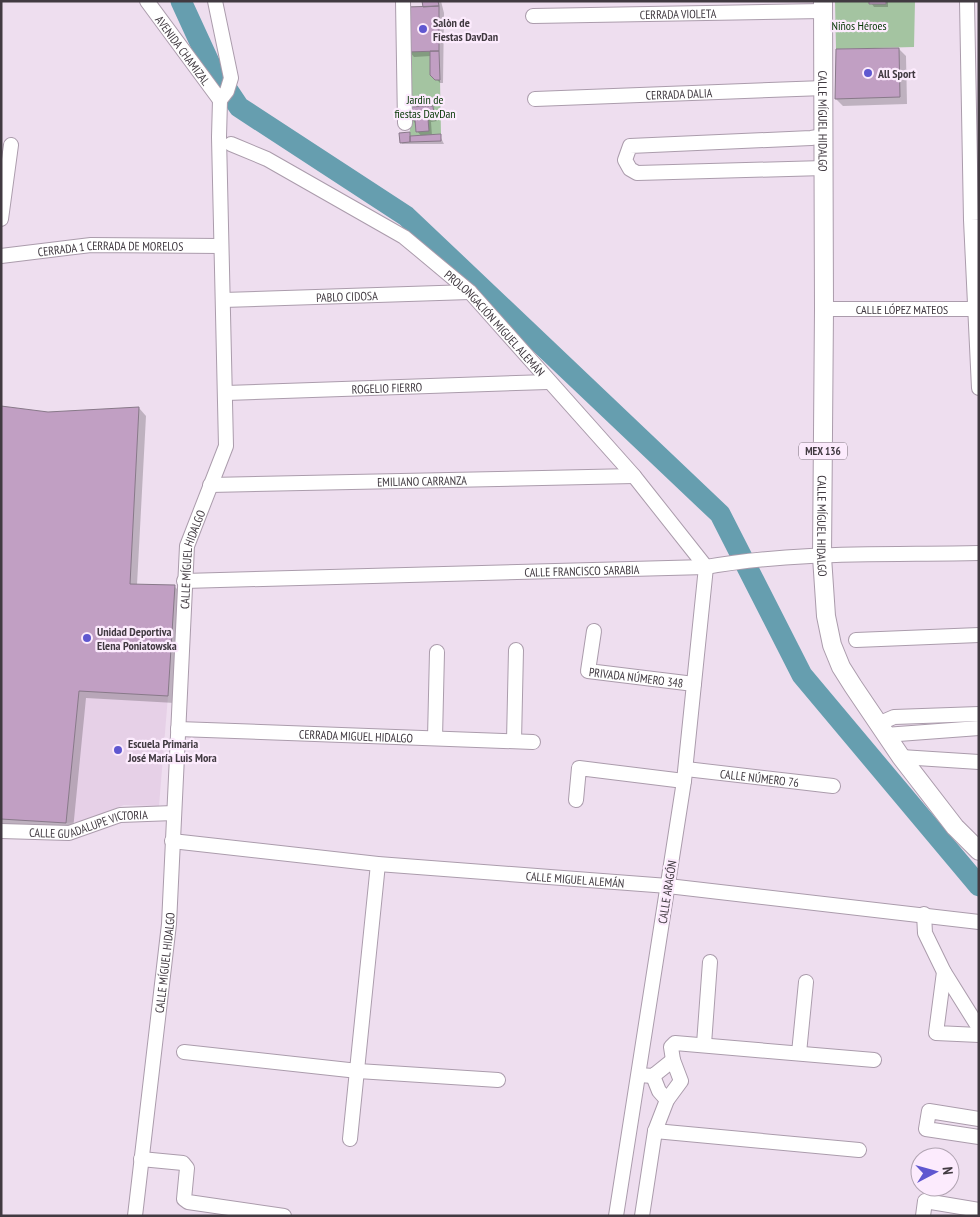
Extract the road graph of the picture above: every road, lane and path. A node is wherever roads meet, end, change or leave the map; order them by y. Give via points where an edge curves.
1 (147, 1) edge
2 (215, 1) edge
3 (403, 1) edge
4 (967, 1) edge
5 (823, 6) edge
6 (533, 16) dead end
7 (974, 46) edge
8 (824, 88) junction
9 (225, 91) junction
10 (535, 99) dead end
11 (405, 123) dead end
12 (824, 136) junction
13 (231, 144) dead end
14 (11, 145) dead end
15 (824, 168) junction
16 (1, 219) edge
17 (975, 220) edge
18 (221, 246) junction
19 (1, 256) edge
20 (470, 292) junction
21 (223, 300) junction
22 (824, 309) junction
23 (977, 309) edge
24 (548, 382) junction
25 (979, 388) edge
26 (226, 393) junction
27 (634, 476) junction
28 (210, 485) junction
29 (979, 553) edge
30 (822, 557) junction
31 (712, 566) junction
32 (184, 581) junction
33 (594, 631) dead end
34 (979, 635) edge
35 (856, 640) dead end
36 (516, 650) dead end
37 (437, 652) dead end
38 (694, 684) junction
39 (979, 714) edge
40 (979, 728) edge
41 (178, 729) junction
42 (881, 730) junction
43 (435, 738) junction
44 (514, 741) junction
45 (533, 742) dead end
46 (901, 757) junction
47 (979, 762) edge
48 (685, 775) junction
49 (833, 786) dead end
50 (576, 800) dead end
51 (174, 813) junction
52 (1, 831) edge
53 (172, 841) junction
54 (979, 851) edge
55 (378, 864) junction
56 (668, 886) junction
57 (924, 914) junction
58 (979, 922) edge
59 (710, 962) dead end
60 (944, 972) junction
61 (806, 982) dead end
62 (979, 1028) edge
63 (979, 1035) edge
64 (704, 1044) junction
65 (184, 1052) dead end
66 (798, 1053) junction
67 (673, 1060) junction
68 (874, 1060) dead end
69 (358, 1071) junction
70 (646, 1076) junction
71 (498, 1080) dead end
72 (667, 1100) junction
73 (979, 1118) edge
74 (655, 1131) junction
75 (979, 1137) edge
76 (350, 1139) dead end
77 (859, 1150) dead end
78 (141, 1159) junction
79 (979, 1210) edge
80 (135, 1216) edge
81 (284, 1216) edge
82 (616, 1216) edge
83 (642, 1216) edge
84 (923, 1216) edge

1 - 9 street, AVENIDA CHAMIZAL
2 - 9 street, CALLE MÍGUEL HIDALGO via 231,78
3 - 11 street
4 - 7 street
5 - 6 street, CERRADA VIOLETA
5 - 8 main road, CALLE MÍGUEL HIDALGO / MEX 136
7 - 17 street
8 - 10 street, CERRADA DALIA
8 - 12 main road, CALLE MÍGUEL HIDALGO / MEX 136
9 - 18 street, CALLE MÍGUEL HIDALGO
12 - 15 main road, CALLE MÍGUEL HIDALGO / MEX 136
12 - 15 street via 630,146 625,160 630,170 637,173
13 - 20 street, PROLONGACIÓN MIGUEL ALEMÁN via 267,160 404,238
14 - 16 street
15 - 22 main road, CALLE MÍGUEL HIDALGO / MEX 136
17 - 23 street
18 - 19 street, CERRADA 1 CERRADA DE MORELOS via 91,245
18 - 21 street, CALLE MÍGUEL HIDALGO
20 - 21 street, PABLO CIDOSA
20 - 24 street, PROLONGACIÓN MIGUEL ALEMÁN
21 - 26 street, CALLE MÍGUEL HIDALGO
22 - 23 street, CALLE LÓPEZ MATEOS
22 - 30 main road, CALLE MÍGUEL HIDALGO / MEX 136
23 - 25 street
24 - 26 street, ROGELIO FIERRO
24 - 27 street, PROLONGACIÓN MIGUEL ALEMÁN
26 - 28 street, CALLE MÍGUEL HIDALGO via 226,446
27 - 28 street, EMILIANO CARRANZA
27 - 31 street, PROLONGACIÓN MIGUEL ALEMÁN
28 - 32 street, CALLE MÍGUEL HIDALGO via 187,546
29 - 30 street, CALLE FRANCISCO SARABIA
30 - 31 street, CALLE FRANCISCO SARABIA
30 - 42 main road, CALLE MÍGUEL HIDALGO / MEX 136 via 826,616 832,645 841,667
31 - 32 street, CALLE FRANCISCO SARABIA
31 - 38 street, CALLE ARAGÓN
32 - 41 street, CALLE MÍGUEL HIDALGO
33 - 38 street, PRIVADA NÚMERO 348 via 588,671
34 - 35 street
36 - 44 street
37 - 43 street
38 - 48 street, CALLE ARAGÓN
39 - 42 street via 894,717
40 - 42 street
41 - 43 street, CERRADA MIGUEL HIDALGO
41 - 51 street, CALLE MÍGUEL HIDALGO
42 - 46 main road, CALLE MÍGUEL HIDALGO / MEX 136
43 - 44 street, CERRADA MIGUEL HIDALGO
44 - 45 street, CERRADA MIGUEL HIDALGO
46 - 47 street
46 - 54 main road, CALLE MÍGUEL HIDALGO / MEX 136 via 955,827
48 - 49 street, CALLE NÚMERO 76
48 - 50 street via 579,768
48 - 56 street, CALLE ARAGÓN
51 - 52 street, CALLE GUADALUPE VICTORIA via 120,815 69,833
51 - 53 street, CALLE MÍGUEL HIDALGO
53 - 55 street, CALLE MIGUEL ALEMÁN
53 - 78 street, CALLE MÍGUEL HIDALGO via 169,924
55 - 56 street, CALLE MIGUEL ALEMÁN
55 - 69 street
56 - 57 street, CALLE MIGUEL ALEMÁN
56 - 70 street, CALLE ARAGÓN
57 - 58 street, CALLE MIGUEL ALEMÁN
57 - 60 street via 925,933
59 - 64 street
60 - 62 street
60 - 63 street via 936,1033
61 - 66 street
64 - 66 street
64 - 67 street via 675,1043 671,1047
65 - 69 street
66 - 68 street
67 - 70 street
67 - 72 street via 681,1081
69 - 71 street
69 - 76 street
70 - 72 street
70 - 82 street, CALLE ARAGÓN
72 - 74 street
73 - 75 street via 929,1111 926,1129
74 - 77 street
74 - 83 street
78 - 80 street, CALLE MÍGUEL HIDALGO
78 - 81 street via 184,1163 187,1168 184,1199 188,1202
79 - 84 street via 925,1202

